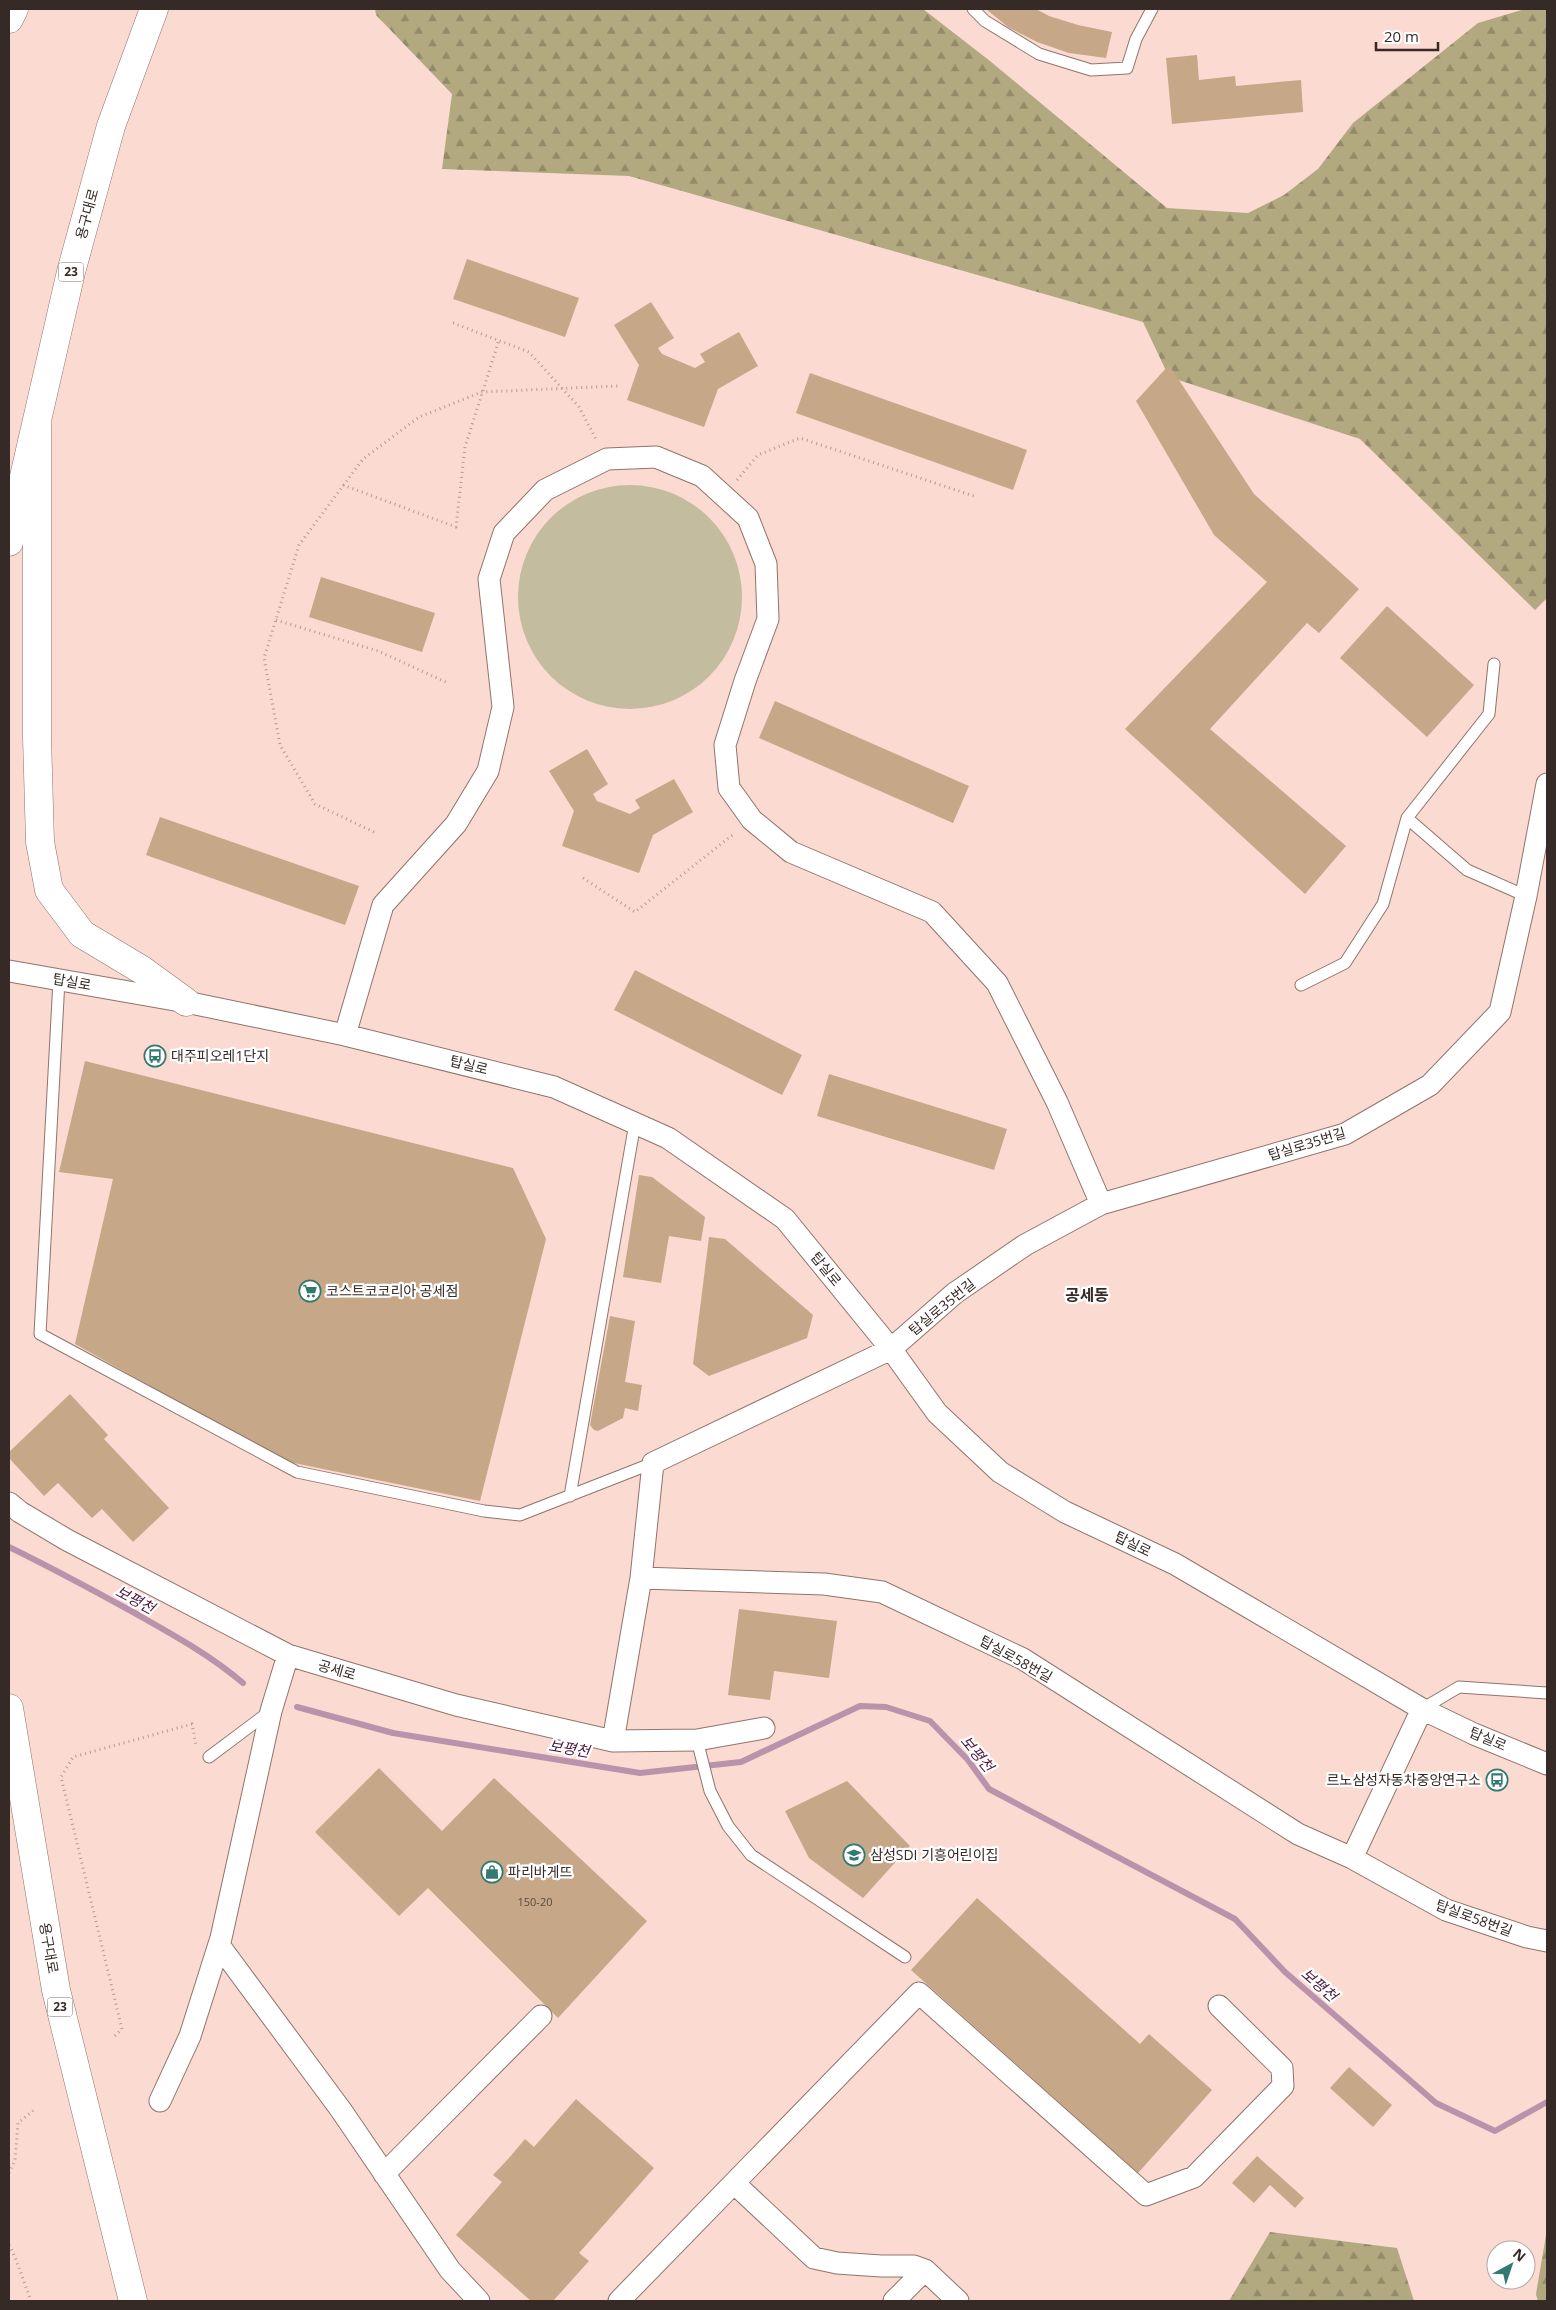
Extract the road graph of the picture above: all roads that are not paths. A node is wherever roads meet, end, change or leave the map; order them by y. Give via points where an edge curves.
1 (14, 9) edge
2 (154, 9) edge
3 (973, 9) edge
4 (1152, 9) edge
5 (9, 19) edge
6 (37, 424) junction
7 (9, 542) edge
8 (1494, 664) dead end
9 (1547, 784) edge
10 (1408, 818) junction
11 (1526, 896) junction
12 (9, 971) edge
13 (59, 980) junction
14 (1301, 985) dead end
15 (186, 1002) junction
16 (346, 1035) junction
17 (635, 1123) junction
18 (1102, 1204) junction
19 (891, 1349) junction
20 (653, 1463) junction
21 (570, 1496) junction
22 (9, 1503) edge
23 (641, 1578) junction
24 (288, 1655) junction
25 (1547, 1693) edge
26 (9, 1708) edge
27 (1422, 1709) junction
28 (271, 1711) junction
29 (764, 1728) dead end
30 (613, 1740) junction
31 (697, 1740) junction
32 (209, 1757) dead end
33 (1547, 1764) edge
34 (1352, 1858) junction
35 (1547, 1941) edge
36 (219, 1945) junction
37 (905, 1957) dead end
38 (1219, 2006) dead end
39 (542, 2016) dead end
40 (160, 2101) dead end
41 (384, 2174) junction
42 (734, 2183) junction
43 (925, 2270) junction
44 (133, 2301) edge
45 (479, 2301) edge
46 (619, 2301) edge
47 (894, 2301) edge
48 (958, 2301) edge

1 - 5 highway
2 - 6 highway, 용구대로 / 23 via 111,126 71,272
3 - 4 lane via 985,21 1039,54 1091,70 1127,68 1136,39
6 - 7 highway, 용구대로 / 23
6 - 15 highway via 39,823 49,890 82,934 142,970
8 - 10 lane via 1489,714
9 - 11 street, 탑실로35번길
10 - 11 lane via 1467,870
10 - 14 lane via 1383,904 1345,963
11 - 18 street, 탑실로35번길 via 1500,1012 1430,1086 1345,1134
12 - 13 street, 탑실로
13 - 15 street, 탑실로
13 - 21 lane via 40,1334 297,1472 484,1511 520,1515
15 - 16 street, 탑실로
16 - 17 street, 탑실로 via 554,1086
16 - 18 street via 383,905 456,824 488,771 503,707 489,579 504,533 545,490 607,459 656,458 702,476 748,518 766,564 768,619 725,745 729,788 752,820 791,852 932,912 997,983 1057,1102
17 - 19 street, 탑실로 via 668,1138 785,1219
17 - 21 lane
18 - 19 street, 탑실로35번길 via 1017,1251 955,1293
19 - 20 street, 탑실로35번길
19 - 27 street, 탑실로 via 937,1413 1000,1472 1065,1512 1175,1564
20 - 21 lane
20 - 23 street
22 - 24 street, 공세로 via 67,1540
23 - 30 street
23 - 34 street, 탑실로58번길 via 824,1584 882,1592 1023,1659 1298,1834
24 - 28 street
24 - 30 street, 공세로 via 456,1705
25 - 27 lane via 1459,1687
26 - 44 highway, 용구대로 / 23 via 56,1990
27 - 33 street, 탑실로
27 - 34 street
28 - 32 lane
28 - 36 street
29 - 31 street, 공세로
30 - 31 street, 공세로
31 - 37 lane via 710,1791 728,1826 751,1855
34 - 35 street, 탑실로58번길 via 1446,1910
36 - 40 street via 190,2036
36 - 41 street via 342,2110
38 - 42 street via 1282,2068 1282,2086 1194,2177 1146,2195 919,1993
39 - 41 street
41 - 45 street via 450,2270
42 - 43 street via 814,2258 837,2263 914,2266
42 - 46 street
43 - 47 street
43 - 48 street

